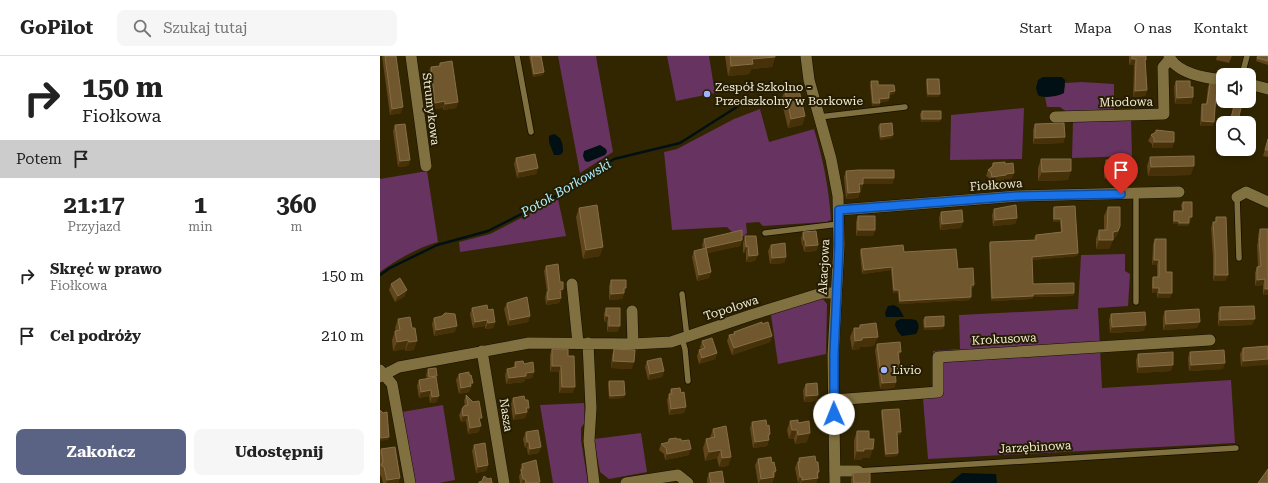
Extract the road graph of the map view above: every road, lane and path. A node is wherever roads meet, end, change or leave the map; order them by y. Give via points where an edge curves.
1 (411, 56) edge
2 (517, 56) edge
3 (806, 56) edge
4 (1247, 56) edge
5 (1169, 58) edge
6 (1244, 68) edge
7 (1216, 79) edge
8 (1256, 86) edge
9 (1268, 89) edge
10 (905, 108) dead end
11 (819, 117) junction
12 (1055, 117) dead end
13 (531, 132) dead end
14 (426, 166) dead end
15 (1179, 192) dead end
16 (1136, 194) junction
17 (1237, 197) joint
18 (1268, 202) edge
19 (839, 210) junction
20 (839, 224) junction
21 (765, 233) dead end
22 (1239, 258) dead end
23 (572, 284) dead end
24 (836, 293) junction
25 (682, 294) dead end
26 (1136, 302) dead end
27 (632, 311) dead end
28 (684, 338) junction
29 (1210, 340) dead end
30 (583, 343) junction
31 (633, 344) junction
32 (482, 351) junction
33 (382, 374) edge
34 (688, 381) dead end
35 (834, 400) junction
36 (1236, 448) dead end
37 (835, 471) junction
38 (858, 471) joint
39 (410, 483) edge
40 (504, 483) edge
41 (594, 483) edge
42 (626, 483) edge
43 (688, 483) edge
44 (836, 483) edge

1 - 14 street, Strumykowa
2 - 13 lane
3 - 11 street, Akacjowa via 809,80
4 - 6 lane
5 - 7 street via 1185,70 1204,78
5 - 12 street, Miodowa via 1164,67 1164,114
8 - 9 street
10 - 11 lane
11 - 19 street, Akacjowa via 835,178
15 - 16 street, Fiołkowa
16 - 19 street, Fiołkowa via 1018,196
16 - 26 lane
17 - 18 street via 1246,192
17 - 22 lane
19 - 20 street, Akacjowa
20 - 21 lane
20 - 24 street, Akacjowa
23 - 30 street
24 - 28 street, Topolowa via 822,293
24 - 35 street, Akacjowa
25 - 28 lane
27 - 31 street
28 - 31 street, Topolowa via 671,342
28 - 34 lane
29 - 35 street, Krokusowa via 938,357 938,392
30 - 31 street, Topolowa
30 - 32 street, Topolowa via 529,343
30 - 41 street via 591,408 589,441
32 - 33 street, Topolowa
32 - 40 street, Nasza
33 - 39 street via 392,384
35 - 37 street, Akacjowa
36 - 38 lane, Jarzębinowa
37 - 38 street, Jarzębinowa
37 - 44 street, Akacjowa
42 - 43 street via 678,475

